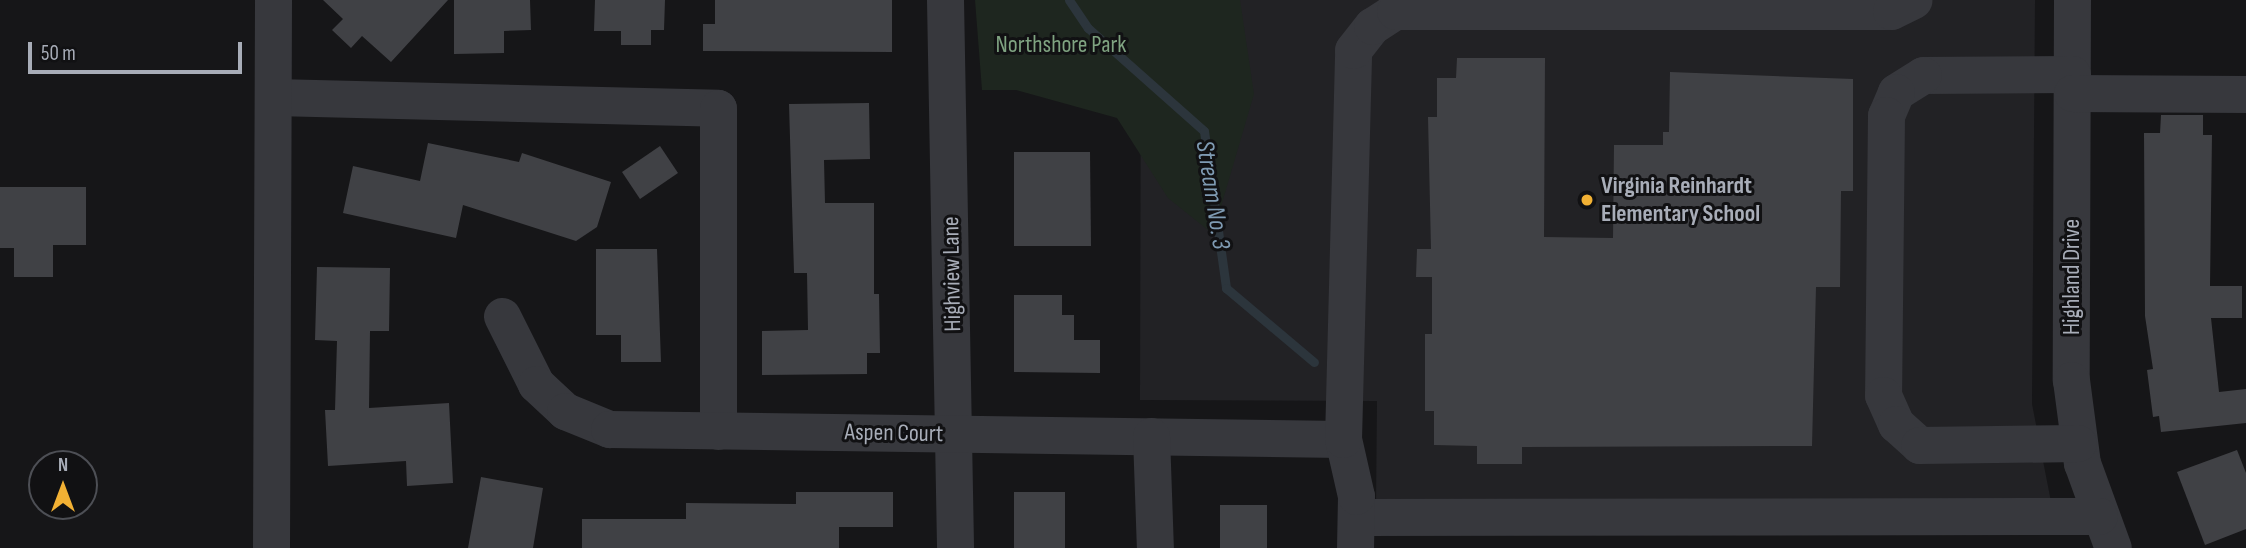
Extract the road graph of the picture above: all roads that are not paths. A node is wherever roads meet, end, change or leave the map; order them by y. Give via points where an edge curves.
1 (273, 0) edge
2 (945, 0) edge
3 (1914, 0) edge
4 (2072, 0) edge
5 (2072, 84) junction
6 (2246, 94) edge
7 (274, 97) junction
8 (502, 316) dead end
9 (718, 430) junction
10 (956, 433) junction
11 (1151, 436) junction
12 (1343, 439) junction
13 (2078, 443) junction
14 (1356, 532) edge
15 (2106, 532) edge
16 (271, 548) edge
17 (955, 548) edge
18 (1155, 548) edge

1 - 7 street
2 - 10 street, Highview Lane
3 - 12 street via 1891,12 1395,11 1372,26 1353,50
4 - 5 street, Highland Drive
5 - 6 street
5 - 13 street, Highland Drive via 2071,380
5 - 13 street via 1923,75 1896,92 1886,115 1882,395 1896,424 1919,445
7 - 9 street via 718,108
7 - 16 street
8 - 9 street, Aspen Court via 536,384 565,411 609,429
9 - 10 street, Aspen Court
10 - 11 street, Aspen Court
10 - 17 street, Highview Lane
11 - 12 street, Aspen Court
11 - 18 street
12 - 14 street via 1356,496
13 - 15 street, Highland Drive
14 - 15 street

